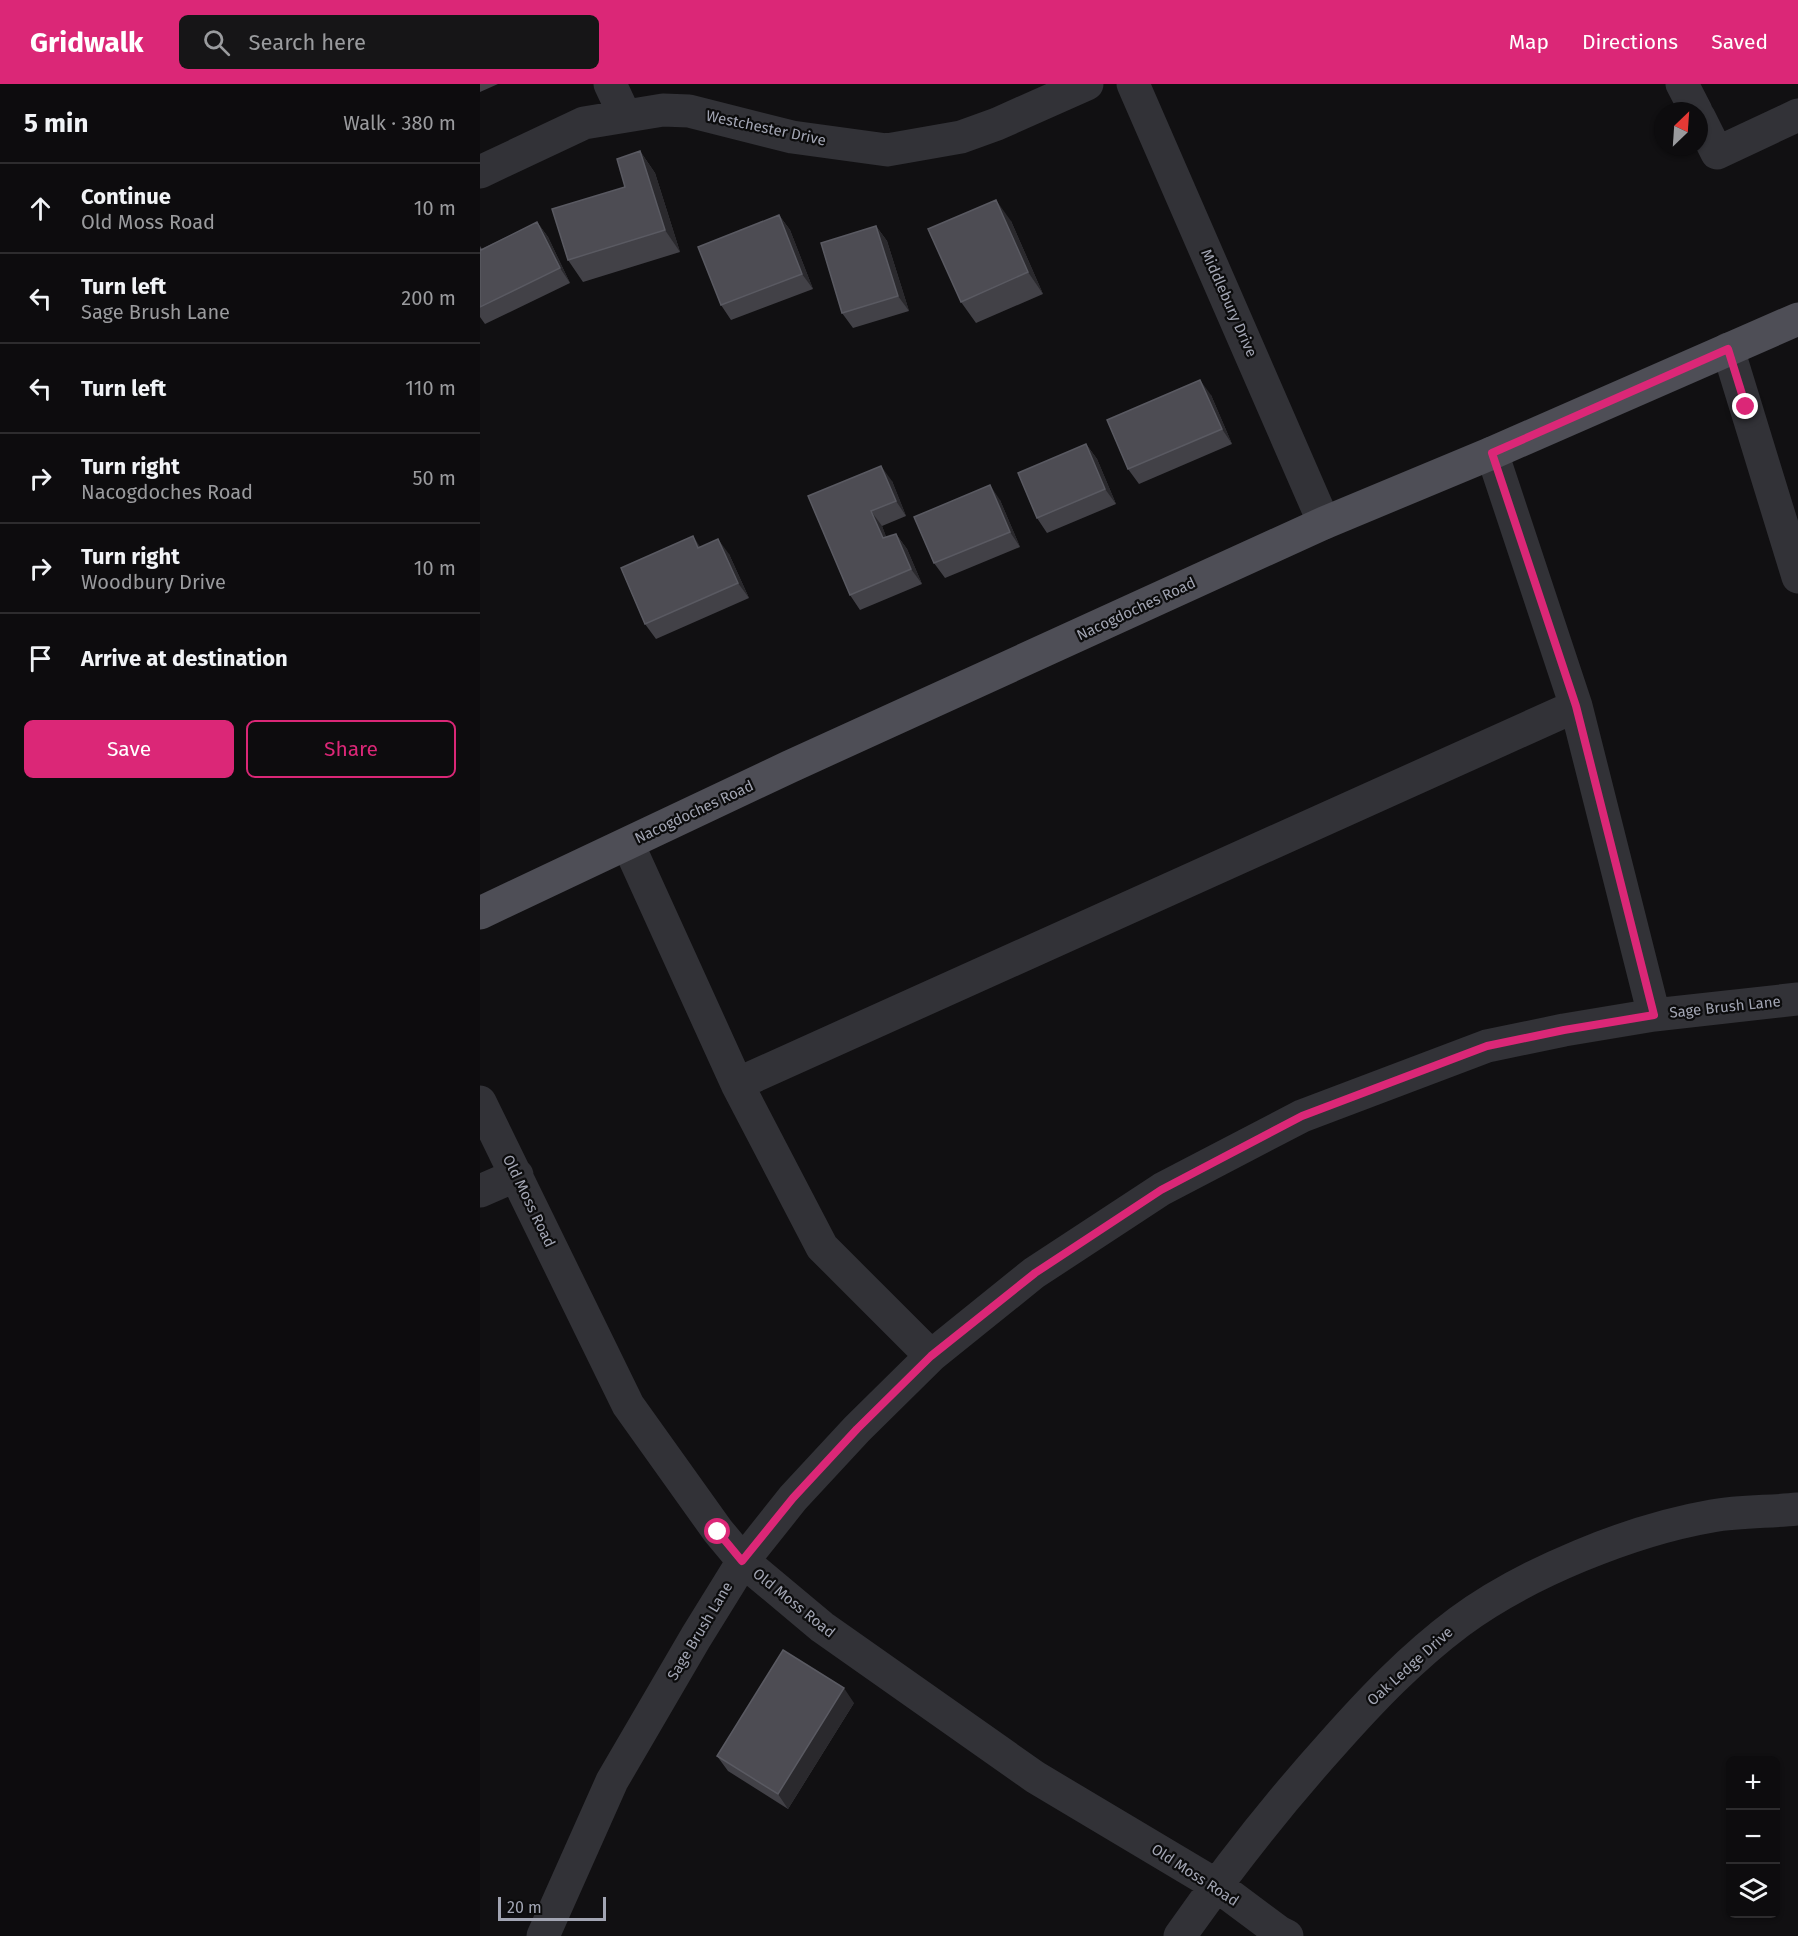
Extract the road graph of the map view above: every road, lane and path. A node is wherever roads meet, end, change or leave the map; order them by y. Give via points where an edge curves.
1 (610, 84) edge
2 (1087, 84) edge
3 (1133, 84) edge
4 (1682, 84) edge
5 (1691, 102) edge
6 (1798, 115) edge
7 (625, 116) junction
8 (1708, 135) edge
9 (480, 172) edge
10 (1798, 319) edge
11 (1728, 349) junction
12 (1492, 453) junction
13 (1324, 523) junction
14 (1798, 577) edge
15 (1576, 706) junction
16 (628, 844) junction
17 (480, 913) edge
18 (1798, 999) edge
19 (1654, 1015) junction
20 (737, 1084) junction
21 (480, 1102) edge
22 (517, 1175) junction
23 (480, 1191) edge
24 (931, 1356) junction
25 (1798, 1509) edge
26 (742, 1561) junction
27 (1216, 1885) junction
28 (543, 1936) edge
29 (1180, 1936) edge
30 (1287, 1936) edge

1 - 7 street
2 - 7 street, Westchester Drive via 961,137 887,150 792,136 689,111 663,110
3 - 13 street, Middlebury Drive
4 - 5 street
6 - 8 street via 1717,153
7 - 9 street, Westchester Drive via 584,123
10 - 11 main road, Nacogdoches Road
11 - 12 main road, Nacogdoches Road
11 - 14 street
12 - 13 main road, Nacogdoches Road
12 - 15 street
13 - 16 main road, Nacogdoches Road
15 - 19 street
15 - 20 street
16 - 17 main road, Nacogdoches Road
16 - 20 street
18 - 19 street, Sage Brush Lane
19 - 24 street, Sage Brush Lane via 1487,1046 1302,1116 1161,1190 1035,1273
20 - 24 street via 822,1247
21 - 22 street, Old Moss Road
22 - 23 street
22 - 26 street, Old Moss Road via 628,1405
24 - 26 street, Sage Brush Lane via 801,1489
25 - 27 street, Oak Ledge Drive via 1713,1516 1646,1532 1571,1560 1519,1585 1461,1621 1378,1692 1281,1801
26 - 27 street, Old Moss Road via 822,1627 1035,1777
26 - 28 street, Sage Brush Lane via 612,1780
27 - 29 street, Oak Ledge Drive
27 - 30 street, Old Moss Road

